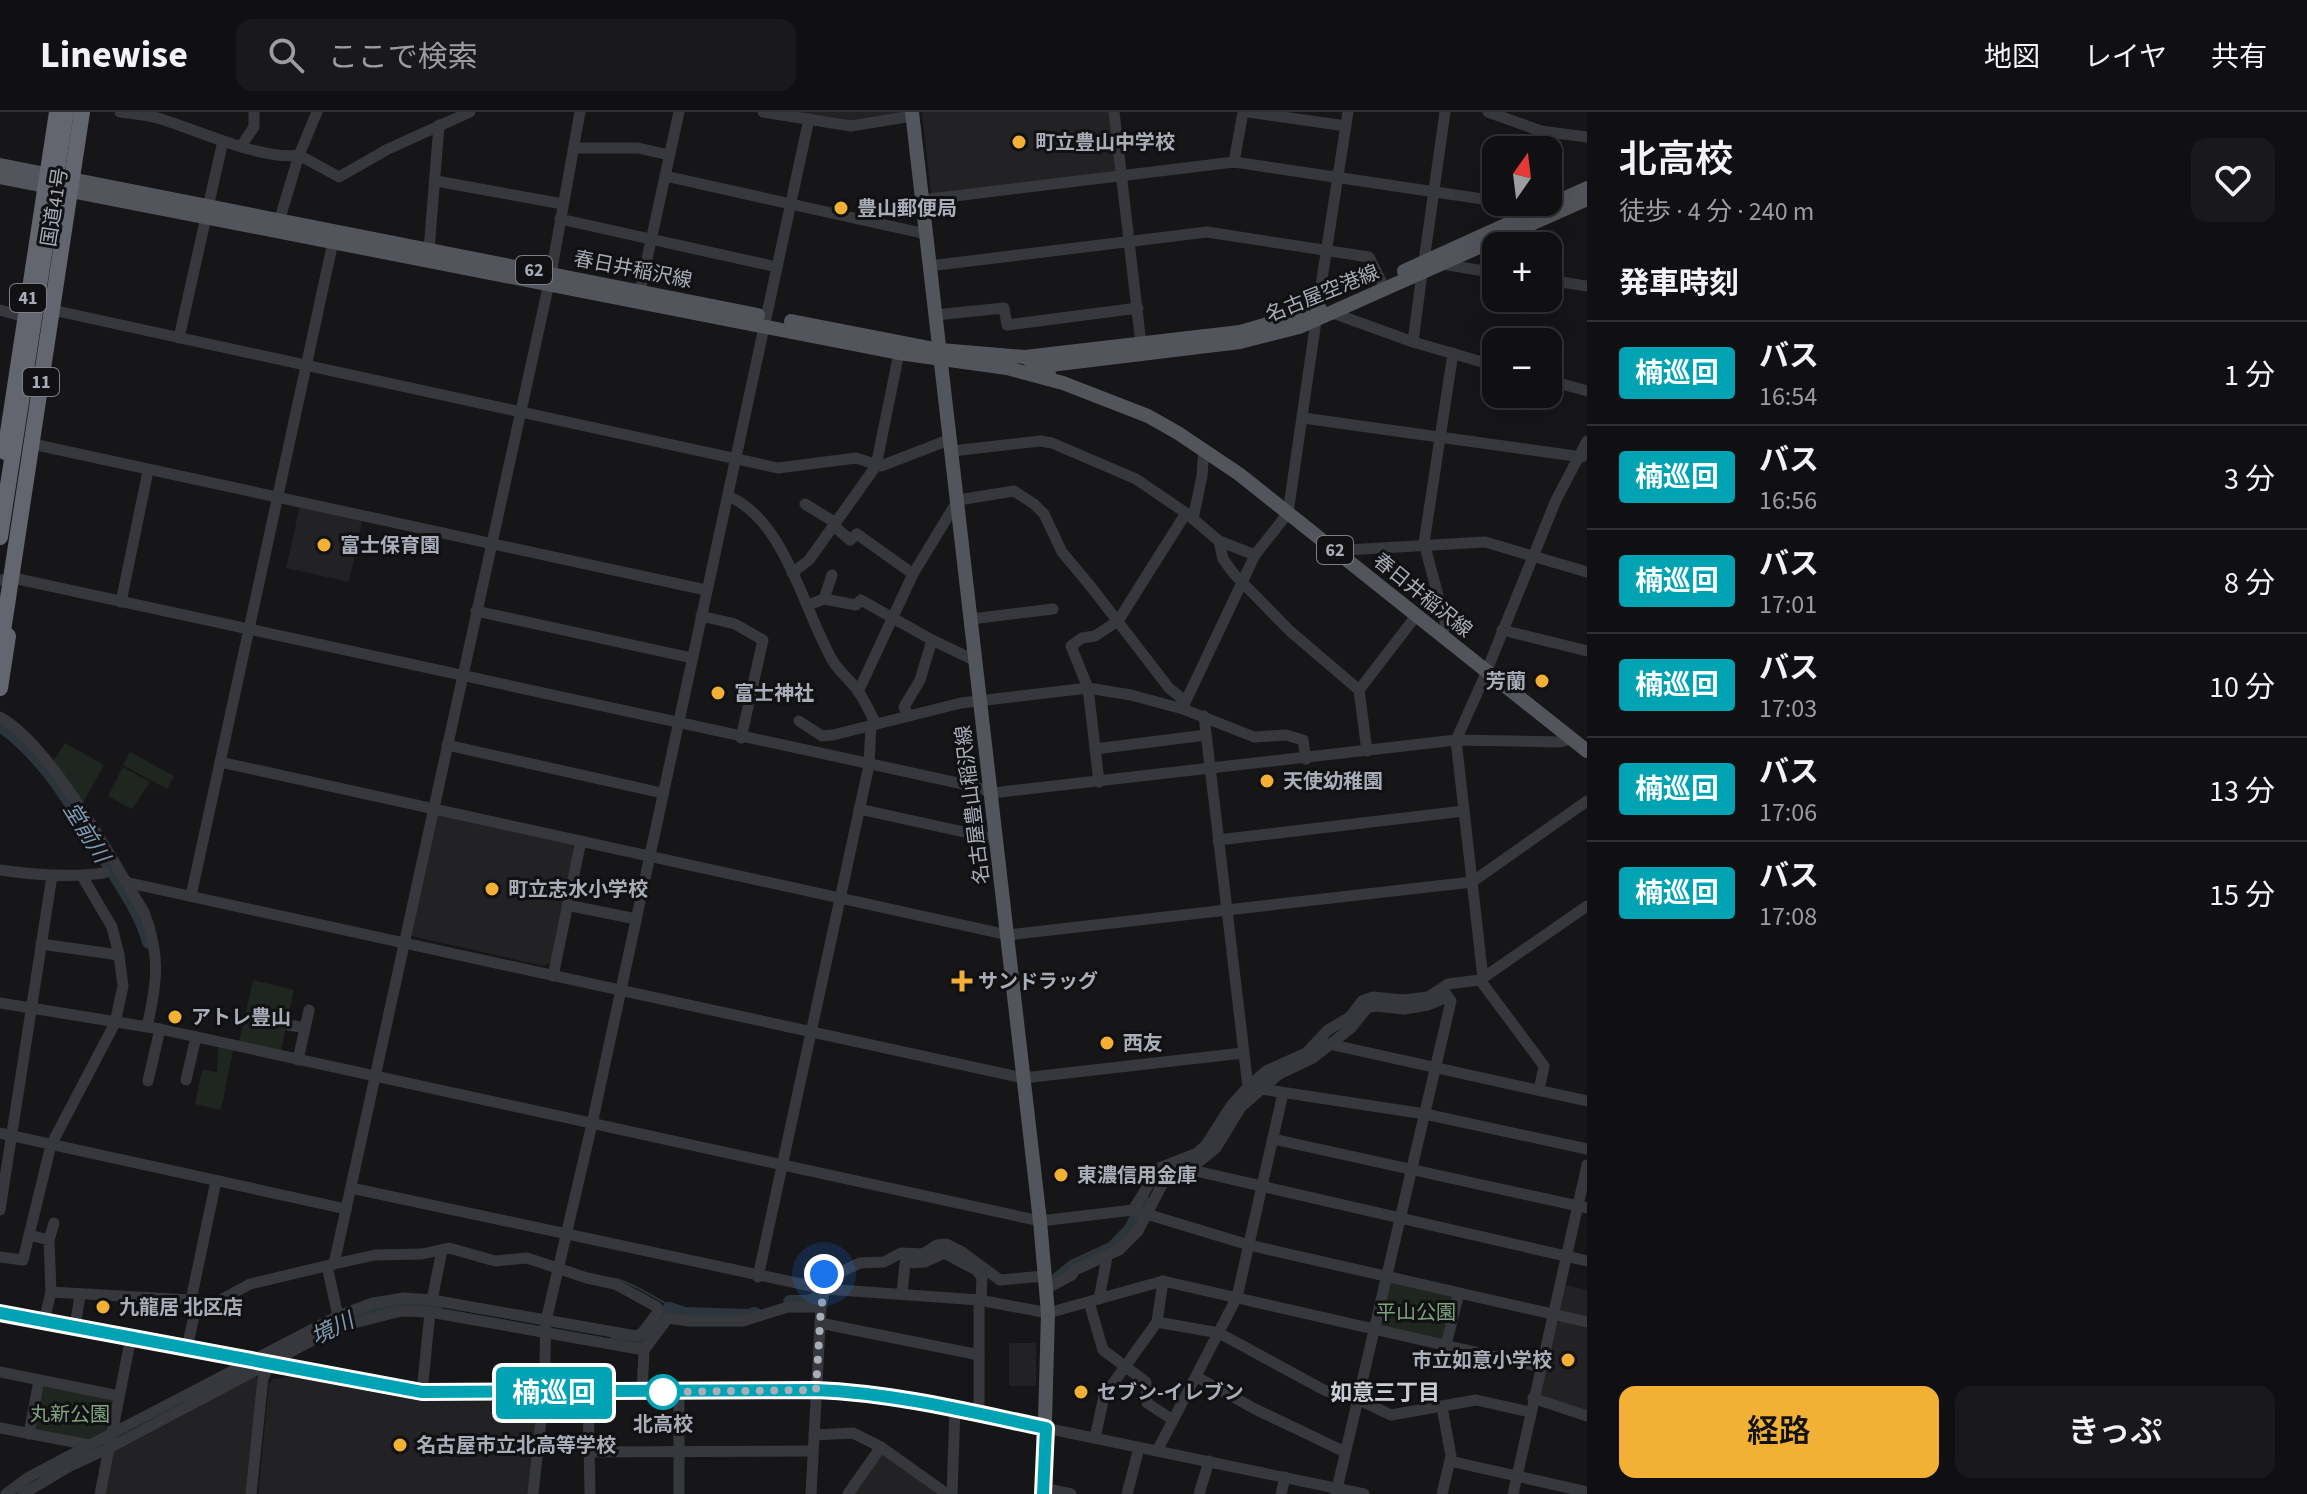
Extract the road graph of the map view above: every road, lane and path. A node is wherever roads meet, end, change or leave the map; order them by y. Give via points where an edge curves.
1 (57, 112) edge
2 (66, 112) edge
3 (82, 112) edge
4 (88, 112) edge
5 (120, 112) edge
6 (254, 112) edge
7 (317, 112) edge
8 (470, 112) edge
9 (580, 112) edge
10 (679, 112) edge
11 (763, 112) edge
12 (1114, 112) edge
13 (1246, 112) edge
14 (1348, 112) edge
15 (1445, 112) edge
16 (1488, 112) edge
17 (912, 114) edge
18 (162, 115) edge
19 (809, 119) junction
20 (439, 125) junction
21 (1346, 126) junction
22 (1587, 137) edge
23 (223, 141) junction
24 (241, 146) junction
25 (574, 148) junction
26 (299, 155) junction
27 (669, 155) junction
28 (1234, 162) junction
29 (0, 165) edge
30 (665, 176) junction
31 (1121, 176) junction
32 (0, 177) edge
33 (1337, 178) junction
34 (46, 181) junction
35 (436, 181) junction
36 (1587, 188) edge
37 (77, 192) junction
38 (1433, 192) junction
39 (1587, 199) edge
40 (922, 200) junction
41 (1482, 200) edge
42 (1562, 200) edge
43 (563, 204) junction
44 (791, 204) junction
45 (207, 212) junction
46 (1528, 216) edge
47 (560, 219) junction
48 (277, 226) junction
49 (926, 234) junction
50 (651, 240) junction
51 (1130, 241) junction
52 (333, 242) junction
53 (429, 250) junction
54 (1328, 250) junction
55 (1442, 264) junction
56 (929, 266) junction
57 (777, 267) junction
58 (1423, 267) junction
59 (1482, 271) edge
60 (549, 279) junction
61 (1381, 281) junction
62 (1562, 282) edge
63 (1587, 286) edge
64 (640, 291) junction
65 (1138, 308) junction
66 (0, 310) edge
67 (57, 311) junction
68 (1333, 313) junction
69 (935, 315) junction
70 (1316, 316) junction
71 (25, 317) junction
72 (765, 321) junction
73 (179, 338) junction
74 (1413, 342) junction
75 (1141, 344) junction
76 (899, 353) junction
77 (1453, 353) junction
78 (940, 356) junction
79 (1031, 362) junction
80 (1482, 362) edge
81 (305, 365) junction
82 (1007, 368) junction
83 (1063, 383) junction
84 (1562, 384) edge
85 (1587, 391) edge
86 (519, 411) junction
87 (1303, 418) junction
88 (1440, 437) junction
89 (4, 438) edge
90 (1587, 441) edge
91 (37, 445) junction
92 (952, 445) junction
93 (1204, 449) junction
94 (1583, 457) edge
95 (735, 459) junction
96 (876, 466) junction
97 (148, 471) junction
98 (0, 485) edge
99 (728, 496) junction
100 (277, 497) junction
101 (958, 500) junction
102 (805, 504) dead end
103 (1288, 513) junction
104 (1189, 516) junction
105 (835, 524) junction
106 (0, 537) edge
107 (1219, 541) junction
108 (491, 543) junction
109 (1424, 543) junction
110 (1339, 553) junction
111 (1255, 555) junction
112 (1533, 555) junction
113 (0, 570) edge
114 (1587, 572) edge
115 (792, 573) junction
116 (913, 574) junction
117 (832, 575) dead end
118 (18, 579) junction
119 (0, 580) edge
120 (1243, 582) junction
121 (706, 590) junction
122 (0, 596) edge
123 (824, 599) junction
124 (121, 602) junction
125 (808, 605) junction
126 (1053, 609) dead end
127 (476, 611) junction
128 (701, 616) junction
129 (1416, 616) junction
130 (892, 618) junction
131 (971, 619) junction
132 (1118, 621) junction
133 (249, 630) junction
134 (1502, 630) junction
135 (1442, 636) junction
136 (932, 640) junction
137 (0, 651) edge
138 (1587, 651) edge
139 (692, 658) junction
140 (976, 661) junction
141 (1486, 670) junction
142 (462, 676) junction
143 (0, 688) edge
144 (1088, 688) junction
145 (1359, 690) junction
146 (858, 692) junction
147 (980, 701) junction
148 (1184, 705) junction
149 (908, 715) junction
150 (1204, 716) junction
151 (0, 717) edge
152 (799, 721) dead end
153 (677, 723) junction
154 (873, 725) junction
155 (833, 735) junction
156 (1206, 735) junction
157 (741, 738) junction
158 (1571, 739) junction
159 (1456, 740) junction
160 (447, 745) junction
161 (1095, 749) junction
162 (1367, 751) junction
163 (1587, 751) edge
164 (828, 756) junction
165 (1306, 759) junction
166 (220, 762) junction
167 (869, 765) junction
168 (1209, 768) junction
169 (1099, 782) junction
170 (662, 793) junction
171 (992, 793) junction
172 (1587, 801) edge
173 (433, 809) junction
174 (859, 809) junction
175 (1464, 811) junction
176 (996, 839) junction
177 (1218, 840) junction
178 (581, 841) junction
179 (649, 856) junction
180 (0, 870) edge
181 (104, 873) dead end
182 (52, 876) junction
183 (82, 876) junction
184 (125, 882) junction
185 (1472, 882) junction
186 (191, 896) junction
187 (840, 897) junction
188 (567, 905) junction
189 (1587, 906) edge
190 (1226, 910) junction
191 (636, 919) junction
192 (1008, 935) junction
193 (404, 943) junction
194 (41, 944) junction
195 (119, 955) junction
196 (553, 976) junction
197 (1482, 982) junction
198 (621, 990) junction
199 (1445, 992) junction
200 (0, 1003) edge
201 (31, 1008) junction
202 (309, 1010) dead end
203 (115, 1023) junction
204 (289, 1025) dead end
205 (147, 1027) junction
206 (160, 1029) junction
207 (307, 1032) junction
208 (812, 1033) junction
209 (196, 1037) junction
210 (1329, 1044) junction
211 (1243, 1053) junction
212 (298, 1060) junction
213 (1436, 1068) junction
214 (375, 1077) junction
215 (1023, 1078) junction
216 (186, 1080) dead end
217 (148, 1081) dead end
218 (1255, 1088) junction
219 (1539, 1090) junction
220 (1283, 1093) junction
221 (1587, 1101) edge
222 (1425, 1114) junction
223 (592, 1124) junction
224 (6, 1134) edge
225 (1273, 1139) junction
226 (51, 1145) junction
227 (1587, 1149) edge
228 (783, 1165) junction
229 (1587, 1165) edge
230 (1191, 1167) junction
231 (1411, 1170) junction
232 (216, 1181) junction
233 (1263, 1186) junction
234 (351, 1188) junction
235 (1582, 1207) edge
236 (346, 1209) junction
237 (0, 1210) edge
238 (1139, 1212) junction
239 (1400, 1218) junction
240 (1040, 1221) junction
241 (54, 1223) dead end
242 (567, 1234) junction
243 (29, 1235) junction
244 (49, 1240) junction
245 (1249, 1245) junction
246 (442, 1250) junction
247 (1566, 1256) junction
248 (0, 1257) edge
249 (1107, 1257) junction
250 (1587, 1261) edge
251 (330, 1265) junction
252 (559, 1269) junction
253 (758, 1277) junction
254 (1387, 1277) junction
255 (1163, 1281) junction
256 (1045, 1282) junction
257 (821, 1289) junction
258 (51, 1292) junction
259 (1459, 1293) junction
260 (902, 1294) junction
261 (80, 1295) junction
262 (1237, 1297) junction
263 (980, 1300) junction
264 (1094, 1300) junction
265 (193, 1303) junction
266 (431, 1306) junction
267 (821, 1307) junction
268 (0, 1313) edge
269 (1048, 1313) junction
270 (1553, 1315) junction
271 (338, 1316) junction
272 (44, 1321) junction
273 (1157, 1322) junction
274 (1587, 1322) edge
275 (820, 1323) junction
276 (546, 1326) junction
277 (75, 1327) junction
278 (1373, 1329) junction
279 (1219, 1333) junction
280 (131, 1337) junction
281 (1446, 1345) junction
282 (187, 1348) junction
283 (644, 1350) junction
284 (979, 1355) junction
285 (262, 1362) junction
286 (1125, 1367) junction
287 (1541, 1367) junction
288 (0, 1372) edge
289 (1197, 1377) junction
290 (39, 1380) junction
291 (816, 1390) junction
292 (422, 1392) junction
293 (588, 1392) junction
294 (642, 1392) junction
295 (679, 1392) junction
296 (544, 1393) junction
297 (119, 1396) junction
298 (1533, 1398) junction
299 (1357, 1399) junction
300 (1442, 1407) junction
301 (955, 1409) junction
302 (1530, 1412) junction
303 (979, 1414) junction
304 (1587, 1416) edge
305 (1173, 1420) junction
306 (0, 1428) edge
307 (1046, 1428) junction
308 (114, 1432) junction
309 (29, 1434) junction
310 (814, 1435) junction
311 (1095, 1438) junction
312 (89, 1445) junction
313 (881, 1447) junction
314 (110, 1448) junction
315 (1139, 1448) junction
316 (813, 1451) junction
317 (1157, 1451) junction
318 (588, 1452) junction
319 (680, 1452) junction
320 (1345, 1452) junction
321 (1209, 1461) junction
322 (1450, 1461) junction
323 (1517, 1476) junction
324 (1285, 1477) junction
325 (1587, 1478) edge
326 (1043, 1491) edge
327 (1336, 1491) edge
328 (1585, 1492) edge
329 (6, 1494) edge
330 (23, 1494) edge
331 (100, 1494) edge
332 (251, 1494) edge
333 (533, 1494) edge
334 (590, 1494) edge
335 (679, 1494) edge
336 (811, 1494) edge
337 (848, 1494) edge
338 (949, 1494) edge
339 (1071, 1494) edge
340 (1127, 1494) edge
341 (1199, 1494) edge
342 (1281, 1494) edge
343 (1364, 1494) edge
344 (1442, 1494) edge
345 (1513, 1494) edge

1 - 34 highway, 国道41号 / 41
2 - 106 highway, 11, bridge
3 - 137 highway, 11, bridge
4 - 37 highway, 国道41号 / 41
5 - 18 street
6 - 24 street via 254,127
7 - 26 street
8 - 20 street
9 - 25 street
10 - 27 street
11 - 19 street
12 - 31 street
13 - 21 street
13 - 28 street
14 - 21 street
15 - 38 street
16 - 22 street via 1541,131
17 - 19 street via 851,126
17 - 40 main road, 名古屋豊山稲沢線
18 - 23 street
19 - 44 street
20 - 26 street via 339,177
20 - 35 street
21 - 33 street
23 - 24 street
23 - 45 street
24 - 26 street
25 - 27 street via 638,148
25 - 43 street
26 - 48 street
27 - 30 street
28 - 31 street
28 - 33 street
29 - 34 main road, 春日井稲沢線 / 62
30 - 44 street
30 - 50 street
31 - 40 street
31 - 51 street
32 - 34 main road, 春日井稲沢線 / 62
33 - 38 street
33 - 54 street
34 - 37 main road, 春日井稲沢線 / 62
34 - 71 highway, 国道41号 / 41
35 - 43 street
35 - 53 street
36 - 42 main road, 名古屋空港線
37 - 45 main road, 春日井稲沢線 / 62
37 - 67 highway, 国道41号 / 41
37 - 122 highway via 68,212 55,297 47,305
38 - 41 street
38 - 58 street
39 - 55 main road, 名古屋空港線
40 - 49 main road, 名古屋豊山稲沢線
43 - 47 street
44 - 49 street
44 - 57 street
45 - 48 main road, 春日井稲沢線 / 62
45 - 73 street
46 - 58 main road, 名古屋空港線
47 - 50 street
47 - 60 street
48 - 52 main road, 春日井稲沢線 / 62
48 - 53 main road, 春日井稲沢線 / 62
49 - 56 main road, 名古屋豊山稲沢線
50 - 57 street
50 - 64 street
51 - 54 street via 1207,232
51 - 56 street
51 - 65 street
52 - 60 main road, 春日井稲沢線 / 62
52 - 81 street
53 - 60 main road, 春日井稲沢線 / 62
54 - 61 street via 1369,257
54 - 70 street
55 - 58 main road, 名古屋空港線
55 - 59 street
56 - 69 main road, 名古屋豊山稲沢線
57 - 72 street
58 - 61 main road, 名古屋空港線
58 - 68 main road, 名古屋空港線
58 - 74 street
60 - 64 main road, 春日井稲沢線 / 62
60 - 72 main road, 春日井稲沢線 / 62
60 - 86 street
61 - 70 main road, 名古屋空港線
62 - 63 street
64 - 72 main road, 春日井稲沢線 / 62
65 - 69 street via 1007,325 1004,308
65 - 75 street
66 - 71 street
67 - 73 street
67 - 91 highway, 国道41号 / 41
68 - 70 main road, 名古屋空港線
68 - 74 street
69 - 78 main road, 名古屋豊山稲沢線
70 - 75 main road, 名古屋空港線
70 - 79 main road, 名古屋空港線 via 1270,336 1240,342
70 - 87 street
71 - 89 highway, 国道41号 / 41
72 - 76 main road, 春日井稲沢線 / 62
72 - 78 main road, 春日井稲沢線 / 62
72 - 95 street
73 - 81 street
74 - 77 street
75 - 79 main road, 名古屋空港線
76 - 78 main road, 春日井稲沢線 / 62
76 - 96 street
77 - 80 street
77 - 88 street
78 - 79 main road, 春日井稲沢線 / 62
78 - 82 main road, 春日井稲沢線 / 62
78 - 92 main road, 名古屋豊山稲沢線
79 - 82 main road, 名古屋空港線
79 - 83 main road, 春日井稲沢線 / 62
81 - 86 street
81 - 100 street
82 - 83 main road, 春日井稲沢線 / 62
83 - 93 main road, 春日井稲沢線 / 62 via 1148,416
84 - 85 street
86 - 95 street
86 - 108 street
87 - 88 street
87 - 103 street
88 - 94 street
88 - 109 street
89 - 98 highway, 国道41号 / 41
90 - 94 street
91 - 97 street
91 - 118 highway, 国道41号 / 41
92 - 96 street
92 - 101 main road, 名古屋豊山稲沢線
92 - 104 street via 1052,443 1136,479
93 - 103 main road, 春日井稲沢線 / 62
93 - 104 street
94 - 112 street via 1556,500
95 - 96 street via 778,468 856,458
95 - 99 street
96 - 105 street
97 - 100 street
97 - 124 street
99 - 115 street via 763,523
99 - 121 street
100 - 108 street
100 - 133 street
101 - 116 street
101 - 131 main road, 名古屋豊山稲沢線
101 - 132 street via 1014,491 1034,504 1062,552
102 - 105 street
103 - 110 main road, 春日井稲沢線 / 62
103 - 111 street
104 - 107 street
104 - 132 street
105 - 115 street via 809,560
105 - 116 street via 850,540 861,536
107 - 111 street
107 - 120 street via 1223,559
108 - 121 street
108 - 127 street
109 - 110 street
109 - 112 street via 1485,542
109 - 135 street via 1446,625
110 - 129 main road, 春日井稲沢線 / 62
111 - 120 street
112 - 114 street
112 - 134 street
113 - 118 street
115 - 125 street
116 - 130 street
117 - 123 street
118 - 119 street
118 - 124 street
118 - 143 highway, 国道41号 / 41
120 - 145 street
120 - 148 street
121 - 128 street
123 - 125 street
123 - 130 street via 856,605 861,600
124 - 133 street
125 - 146 street via 835,664
126 - 131 street
127 - 139 street
127 - 142 street
128 - 139 street
128 - 157 street via 735,624 763,640
129 - 135 main road, 春日井稲沢線 / 62
129 - 145 street
130 - 136 street
130 - 146 street
131 - 140 main road, 名古屋豊山稲沢線
132 - 144 street via 1071,646
132 - 148 street
133 - 142 street
133 - 166 street
134 - 138 street
134 - 141 street
135 - 141 main road, 春日井稲沢線 / 62
136 - 140 street
136 - 149 street via 920,680 904,707
139 - 153 street
140 - 147 main road, 名古屋豊山稲沢線
141 - 158 main road, 春日井稲沢線 / 62
141 - 159 street
142 - 153 street
142 - 160 street
144 - 147 street
144 - 148 street
144 - 161 street
145 - 162 street
146 - 154 street
147 - 149 street
147 - 171 main road, 名古屋豊山稲沢線
148 - 150 street
149 - 154 street
150 - 156 street
150 - 165 street via 1254,737 1303,740
151 - 184 street via 52,767
152 - 155 street via 822,736
153 - 157 street
153 - 170 street
154 - 155 street
154 - 167 street
155 - 164 street
156 - 161 street
156 - 168 street
157 - 164 street
158 - 159 street
158 - 163 main road, 春日井稲沢線 / 62
159 - 162 street
159 - 175 street
160 - 170 street
160 - 173 street
161 - 169 street
162 - 165 street
164 - 167 street
165 - 168 street
166 - 173 street
166 - 186 street
167 - 171 street
167 - 174 street
168 - 169 street
168 - 177 street
169 - 171 street
170 - 179 street
171 - 176 main road, 名古屋豊山稲沢線
172 - 185 street
173 - 178 street
173 - 193 street
174 - 176 street
174 - 187 street
175 - 177 street
175 - 185 street
176 - 192 main road, 名古屋豊山稲沢線
177 - 190 street
178 - 179 street
178 - 188 street
179 - 187 street
179 - 191 street
180 - 182 street
181 - 183 street
182 - 183 street
182 - 194 street
183 - 195 street via 112,927
184 - 186 street
184 - 205 street via 154,938 157,987
185 - 190 street
185 - 197 street
186 - 193 street
187 - 192 street
187 - 208 street
188 - 191 street
188 - 196 street
189 - 197 street
190 - 192 street
190 - 211 street
191 - 198 street
192 - 215 main road, 名古屋豊山稲沢線
193 - 196 street
193 - 214 street
194 - 195 street
194 - 201 street
195 - 203 street via 123,986
196 - 198 street
197 - 199 street via 1448,984
197 - 219 street via 1544,1066
198 - 208 street
198 - 223 street
199 - 210 street via 1428,1005 1367,1008
199 - 213 street via 1451,1001
199 - 218 street via 1362,1001 1306,1053 1266,1071
200 - 201 street
201 - 203 street
201 - 224 street
202 - 207 street
203 - 205 street
203 - 226 street
204 - 207 street
205 - 206 street
206 - 209 street
206 - 217 street
207 - 212 street
208 - 215 street
208 - 228 street
209 - 212 street
209 - 216 street
210 - 213 street
210 - 218 street
211 - 215 street
211 - 218 street
212 - 214 street
213 - 219 street
213 - 222 street
214 - 223 street
214 - 234 street
215 - 240 main road, 名古屋豊山稲沢線
218 - 220 street
218 - 230 street via 1216,1148
218 - 238 street via 1231,1106 1197,1153 1159,1168
219 - 221 street
220 - 222 street
220 - 225 street
222 - 227 street
222 - 231 street
223 - 228 street
223 - 242 street
224 - 226 street
224 - 237 street
225 - 231 street
225 - 233 street
226 - 232 street
226 - 243 street
228 - 240 street
228 - 253 street
229 - 235 street
230 - 233 street
230 - 238 street via 1166,1177
231 - 235 street
231 - 239 street
232 - 236 street
232 - 265 street
233 - 239 street
233 - 245 street
234 - 236 street
234 - 242 street
235 - 247 street
236 - 251 street
238 - 240 street
238 - 245 street
238 - 249 street via 1138,1231
239 - 247 street
239 - 254 street
240 - 256 main road, 名古屋豊山稲沢線
241 - 244 street
242 - 252 street
242 - 253 street
243 - 244 street
243 - 248 street via 23,1260
244 - 258 street
245 - 254 street
245 - 262 street
246 - 251 street
246 - 252 street via 495,1261 527,1258
246 - 266 street
247 - 250 street
247 - 270 street
249 - 256 street
249 - 264 street
251 - 265 street via 250,1284 215,1303
251 - 271 street
252 - 276 street
252 - 276 street via 615,1284 658,1312 636,1336
253 - 257 street
254 - 259 street
254 - 278 street
255 - 262 street
255 - 264 street
255 - 273 street
256 - 257 street via 1000,1280 946,1244 923,1254 901,1253 884,1262 829,1272 820,1278
256 - 269 main road, 名古屋豊山稲沢線
257 - 260 street
257 - 267 street
258 - 261 street
258 - 272 street
259 - 270 street
259 - 281 street
260 - 263 street
260 - 263 street via 907,1261 925,1262 944,1253 982,1277
261 - 265 street
261 - 277 street
262 - 278 street
262 - 279 street
263 - 269 street
263 - 284 street
264 - 269 street
264 - 286 street via 1103,1350
265 - 282 street
266 - 271 street via 404,1298
266 - 276 street
266 - 285 street via 350,1324
266 - 292 street
267 - 275 street
267 - 283 street via 788,1307 743,1321 668,1318
268 - 272 street
269 - 307 main road, 名古屋豊山稲沢線
270 - 274 street
270 - 287 street
271 - 285 street
272 - 277 street
273 - 279 street
273 - 286 street
275 - 284 street
275 - 291 street
276 - 283 street
276 - 296 street
277 - 280 street
278 - 281 street
278 - 299 street
279 - 289 street
279 - 299 street via 1326,1391
280 - 282 street
280 - 297 street
281 - 287 street
282 - 285 street
283 - 294 street
284 - 303 street
285 - 292 street
285 - 308 street
285 - 314 street
285 - 332 street
286 - 305 street via 1146,1382 1147,1403
286 - 311 street via 1104,1396
287 - 298 street
288 - 290 street
289 - 305 street
289 - 320 street
290 - 297 street
290 - 309 street
291 - 295 street
291 - 301 street
291 - 310 street
292 - 296 street
293 - 294 street
293 - 296 street
293 - 318 street
294 - 295 street
295 - 319 street
296 - 333 street
297 - 308 street
298 - 302 street
298 - 304 street
299 - 300 street via 1391,1415
299 - 320 street
300 - 302 street via 1476,1400
300 - 322 street
301 - 303 street
301 - 338 street
302 - 323 street
303 - 307 street
305 - 317 street
306 - 309 street
307 - 311 street
307 - 326 main road, 名古屋豊山稲沢線
308 - 312 street
308 - 314 street
309 - 312 street
310 - 313 street via 853,1433
310 - 316 street
311 - 315 street
312 - 329 street
313 - 337 street
313 - 338 street
314 - 330 street
314 - 331 street
315 - 317 street
315 - 340 street
316 - 319 street
316 - 336 street
317 - 321 street
318 - 319 street
318 - 334 street
319 - 335 street
320 - 327 street
321 - 324 street
321 - 341 street
322 - 323 street
322 - 344 street
323 - 328 street
323 - 345 street
324 - 327 street
324 - 342 street
325 - 328 street
326 - 339 street
327 - 343 street

